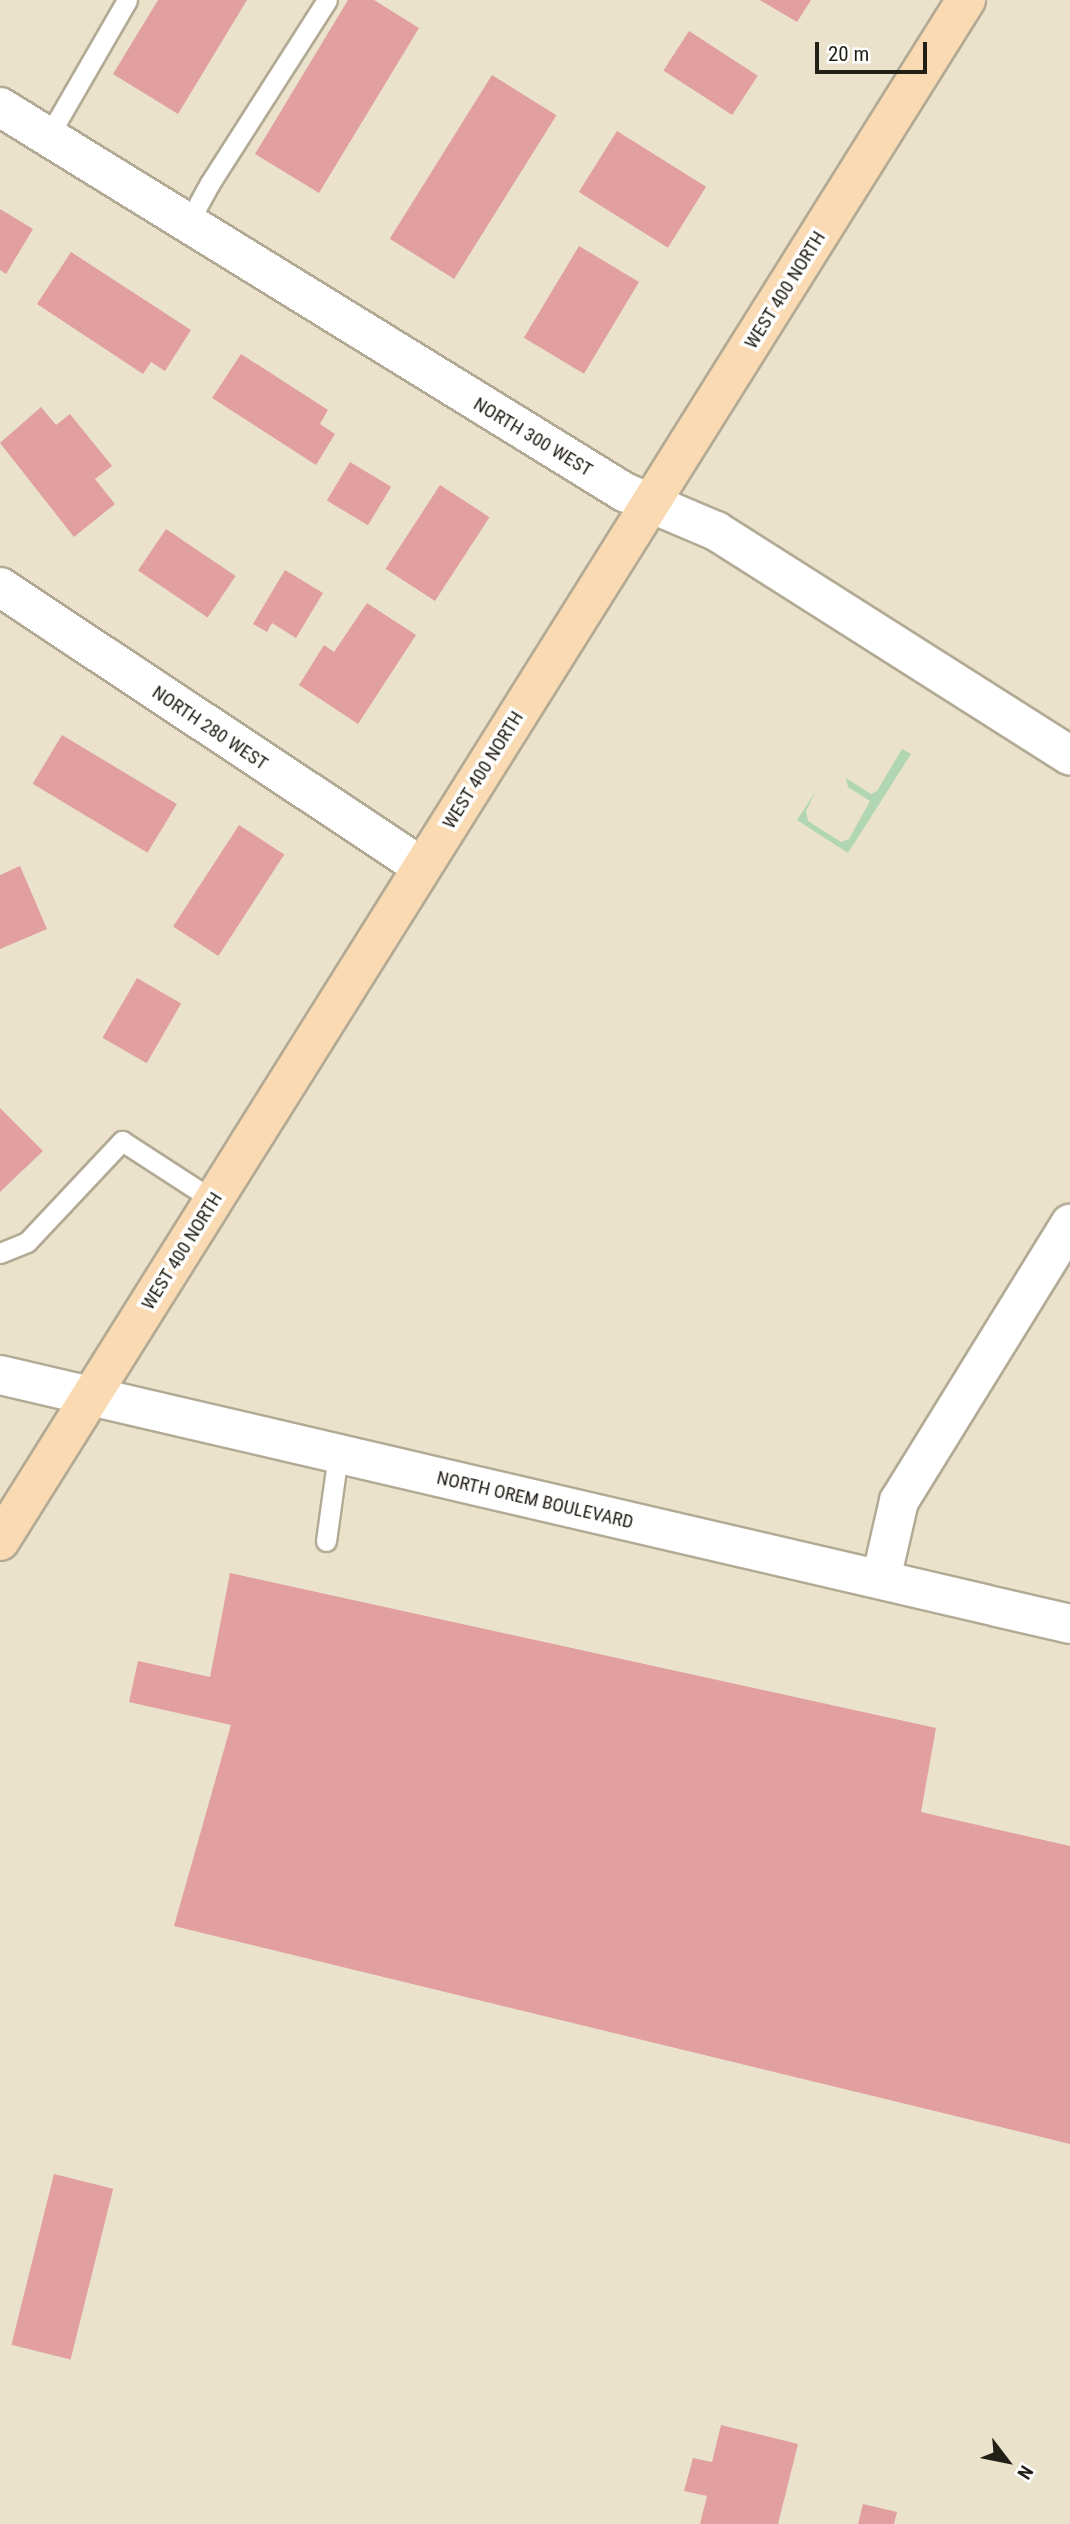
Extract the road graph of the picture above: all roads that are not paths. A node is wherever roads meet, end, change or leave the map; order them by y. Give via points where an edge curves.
1 (127, 0) edge
2 (327, 0) edge
3 (966, 0) edge
4 (0, 107) edge
5 (48, 137) junction
6 (187, 225) junction
7 (649, 506) junction
8 (0, 587) edge
9 (1070, 756) edge
10 (422, 867) junction
11 (213, 1200) junction
12 (1070, 1224) edge
13 (0, 1253) edge
14 (0, 1375) edge
15 (90, 1397) junction
16 (338, 1455) junction
17 (0, 1541) edge
18 (326, 1541) dead end
19 (881, 1579) junction
20 (1070, 1624) edge

1 - 5 lane
2 - 6 lane via 209,183
3 - 7 main road, WEST 400 NORTH
4 - 5 street, NORTH 300 WEST
5 - 6 street, NORTH 300 WEST
6 - 7 street, NORTH 300 WEST
7 - 9 street, NORTH 300 WEST via 716,531
7 - 10 main road, WEST 400 NORTH
8 - 10 street, NORTH 280 WEST
10 - 11 main road, WEST 400 NORTH
11 - 13 lane via 122,1141 27,1242
11 - 15 main road, WEST 400 NORTH
12 - 19 street via 899,1501
14 - 15 street, NORTH OREM BOULEVARD
15 - 16 street, NORTH OREM BOULEVARD
15 - 17 main road, WEST 400 NORTH
16 - 18 lane
16 - 19 street, NORTH OREM BOULEVARD
19 - 20 street, NORTH OREM BOULEVARD

